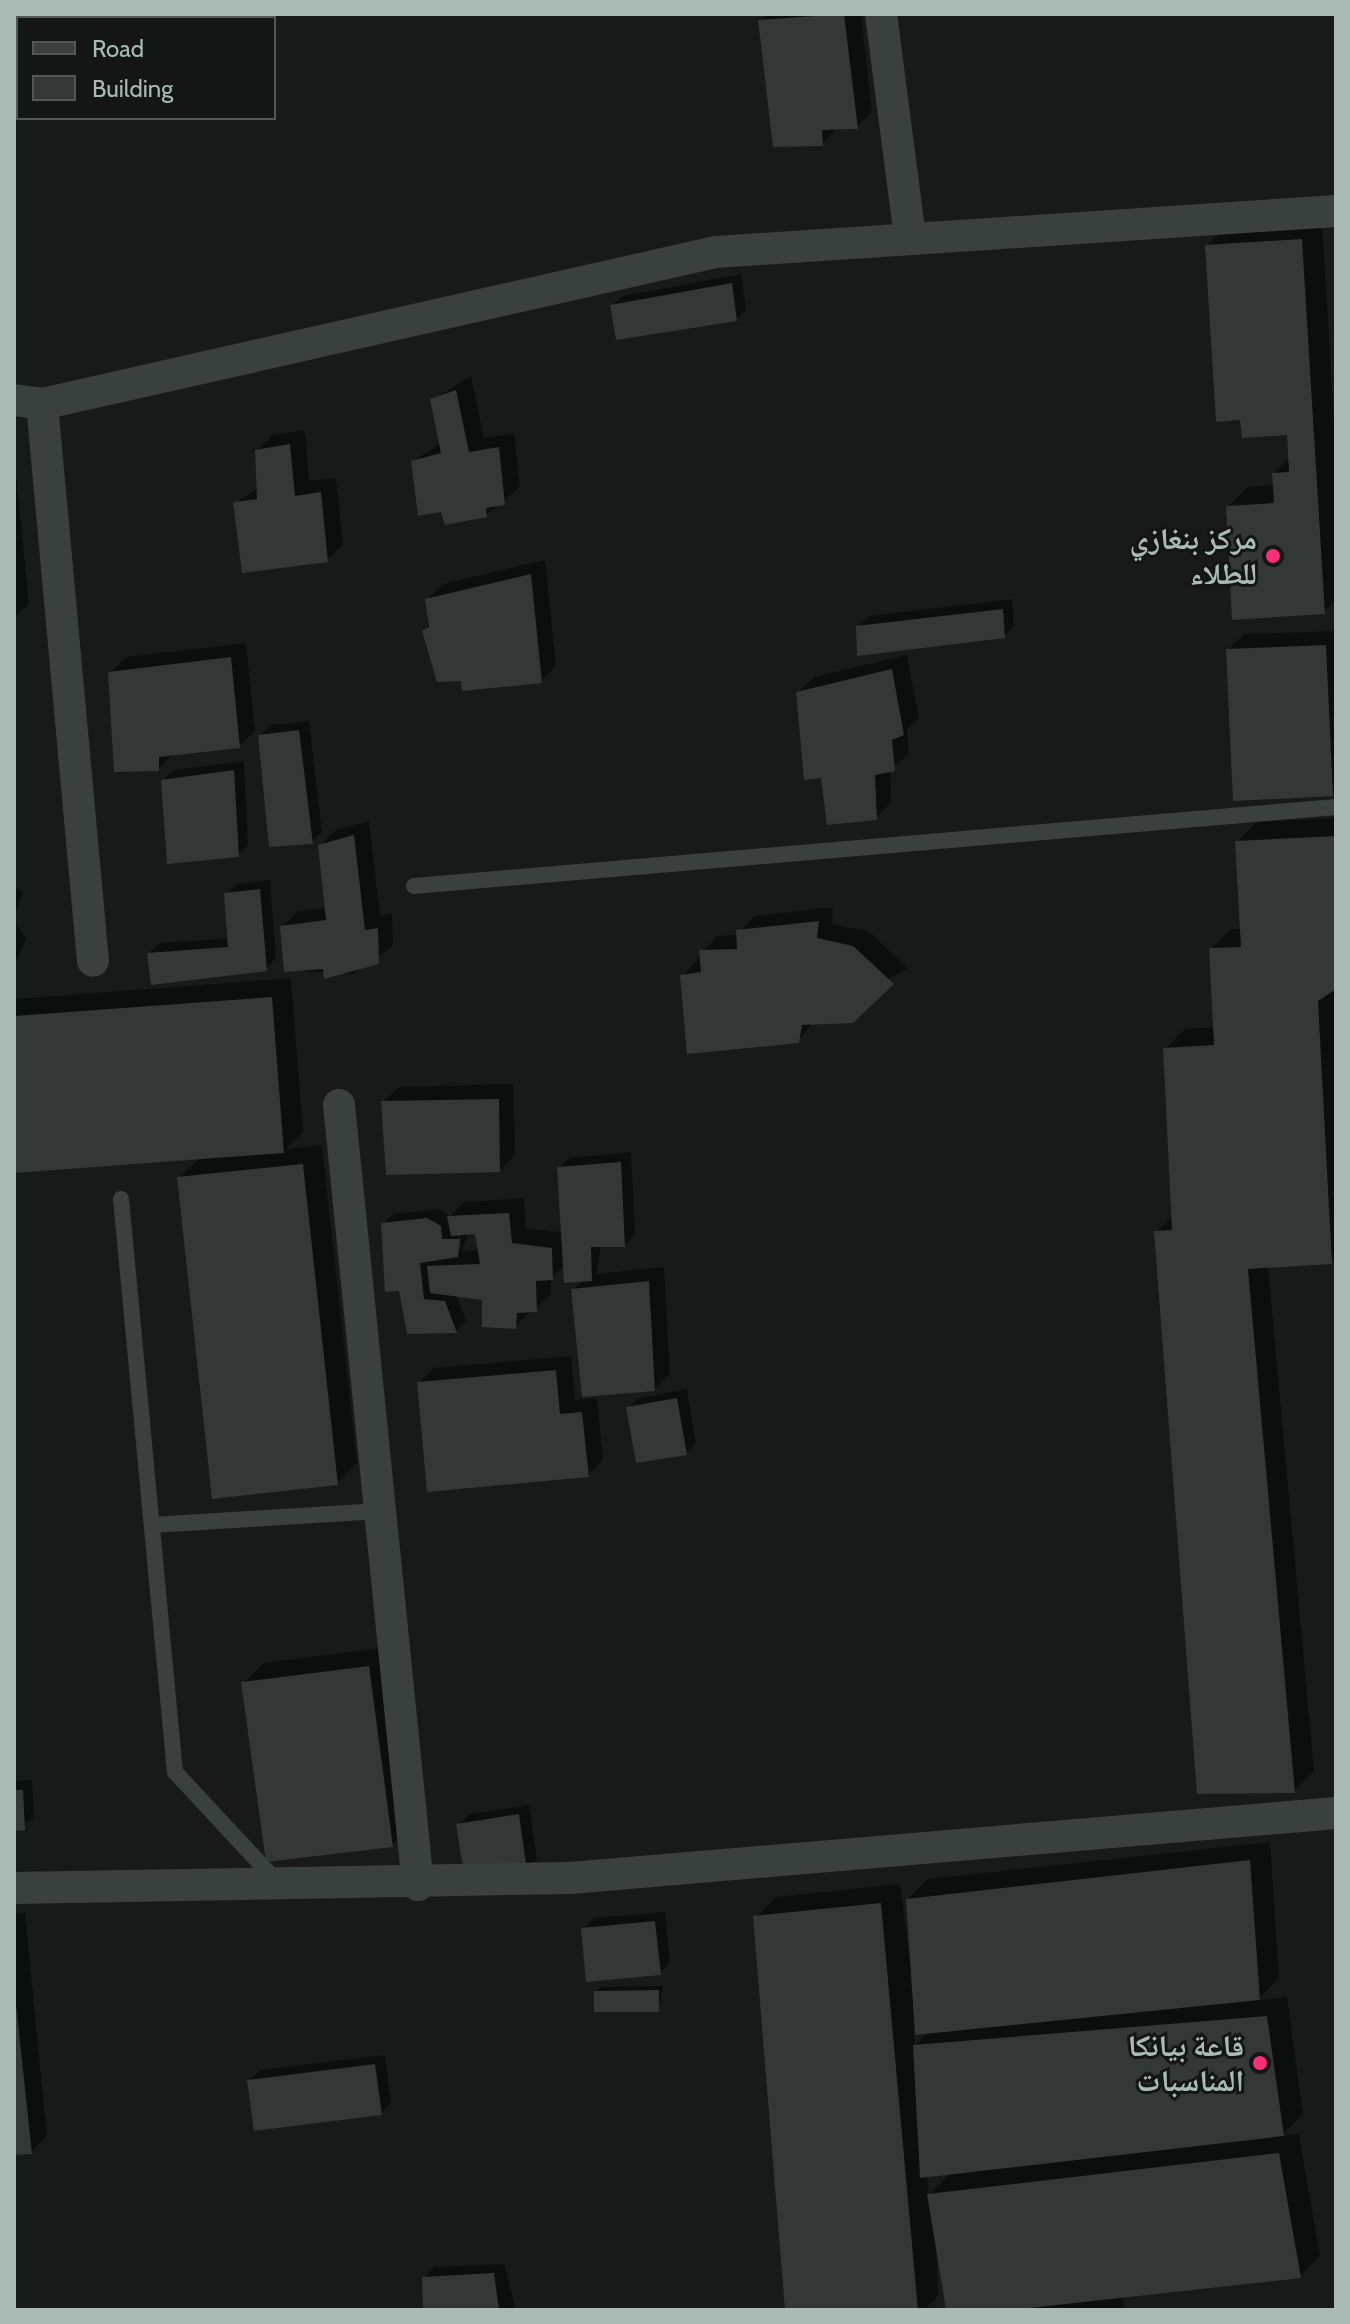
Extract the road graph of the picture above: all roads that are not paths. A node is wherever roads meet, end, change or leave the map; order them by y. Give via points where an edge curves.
1 (881, 14) edge
2 (1336, 211) edge
3 (910, 238) junction
4 (28, 402) edge
5 (1336, 807) edge
6 (414, 886) dead end
7 (93, 961) dead end
8 (339, 1105) dead end
9 (121, 1199) dead end
10 (380, 1511) junction
11 (152, 1525) junction
12 (1336, 1813) edge
13 (418, 1885) junction
14 (281, 1886) junction
15 (14, 1888) edge

1 - 3 street
2 - 3 street
3 - 4 street via 716,252
4 - 7 street
5 - 6 lane
8 - 10 street
9 - 11 lane
10 - 11 lane
10 - 13 street
11 - 14 lane via 175,1772
12 - 13 street
13 - 14 street
14 - 15 street

